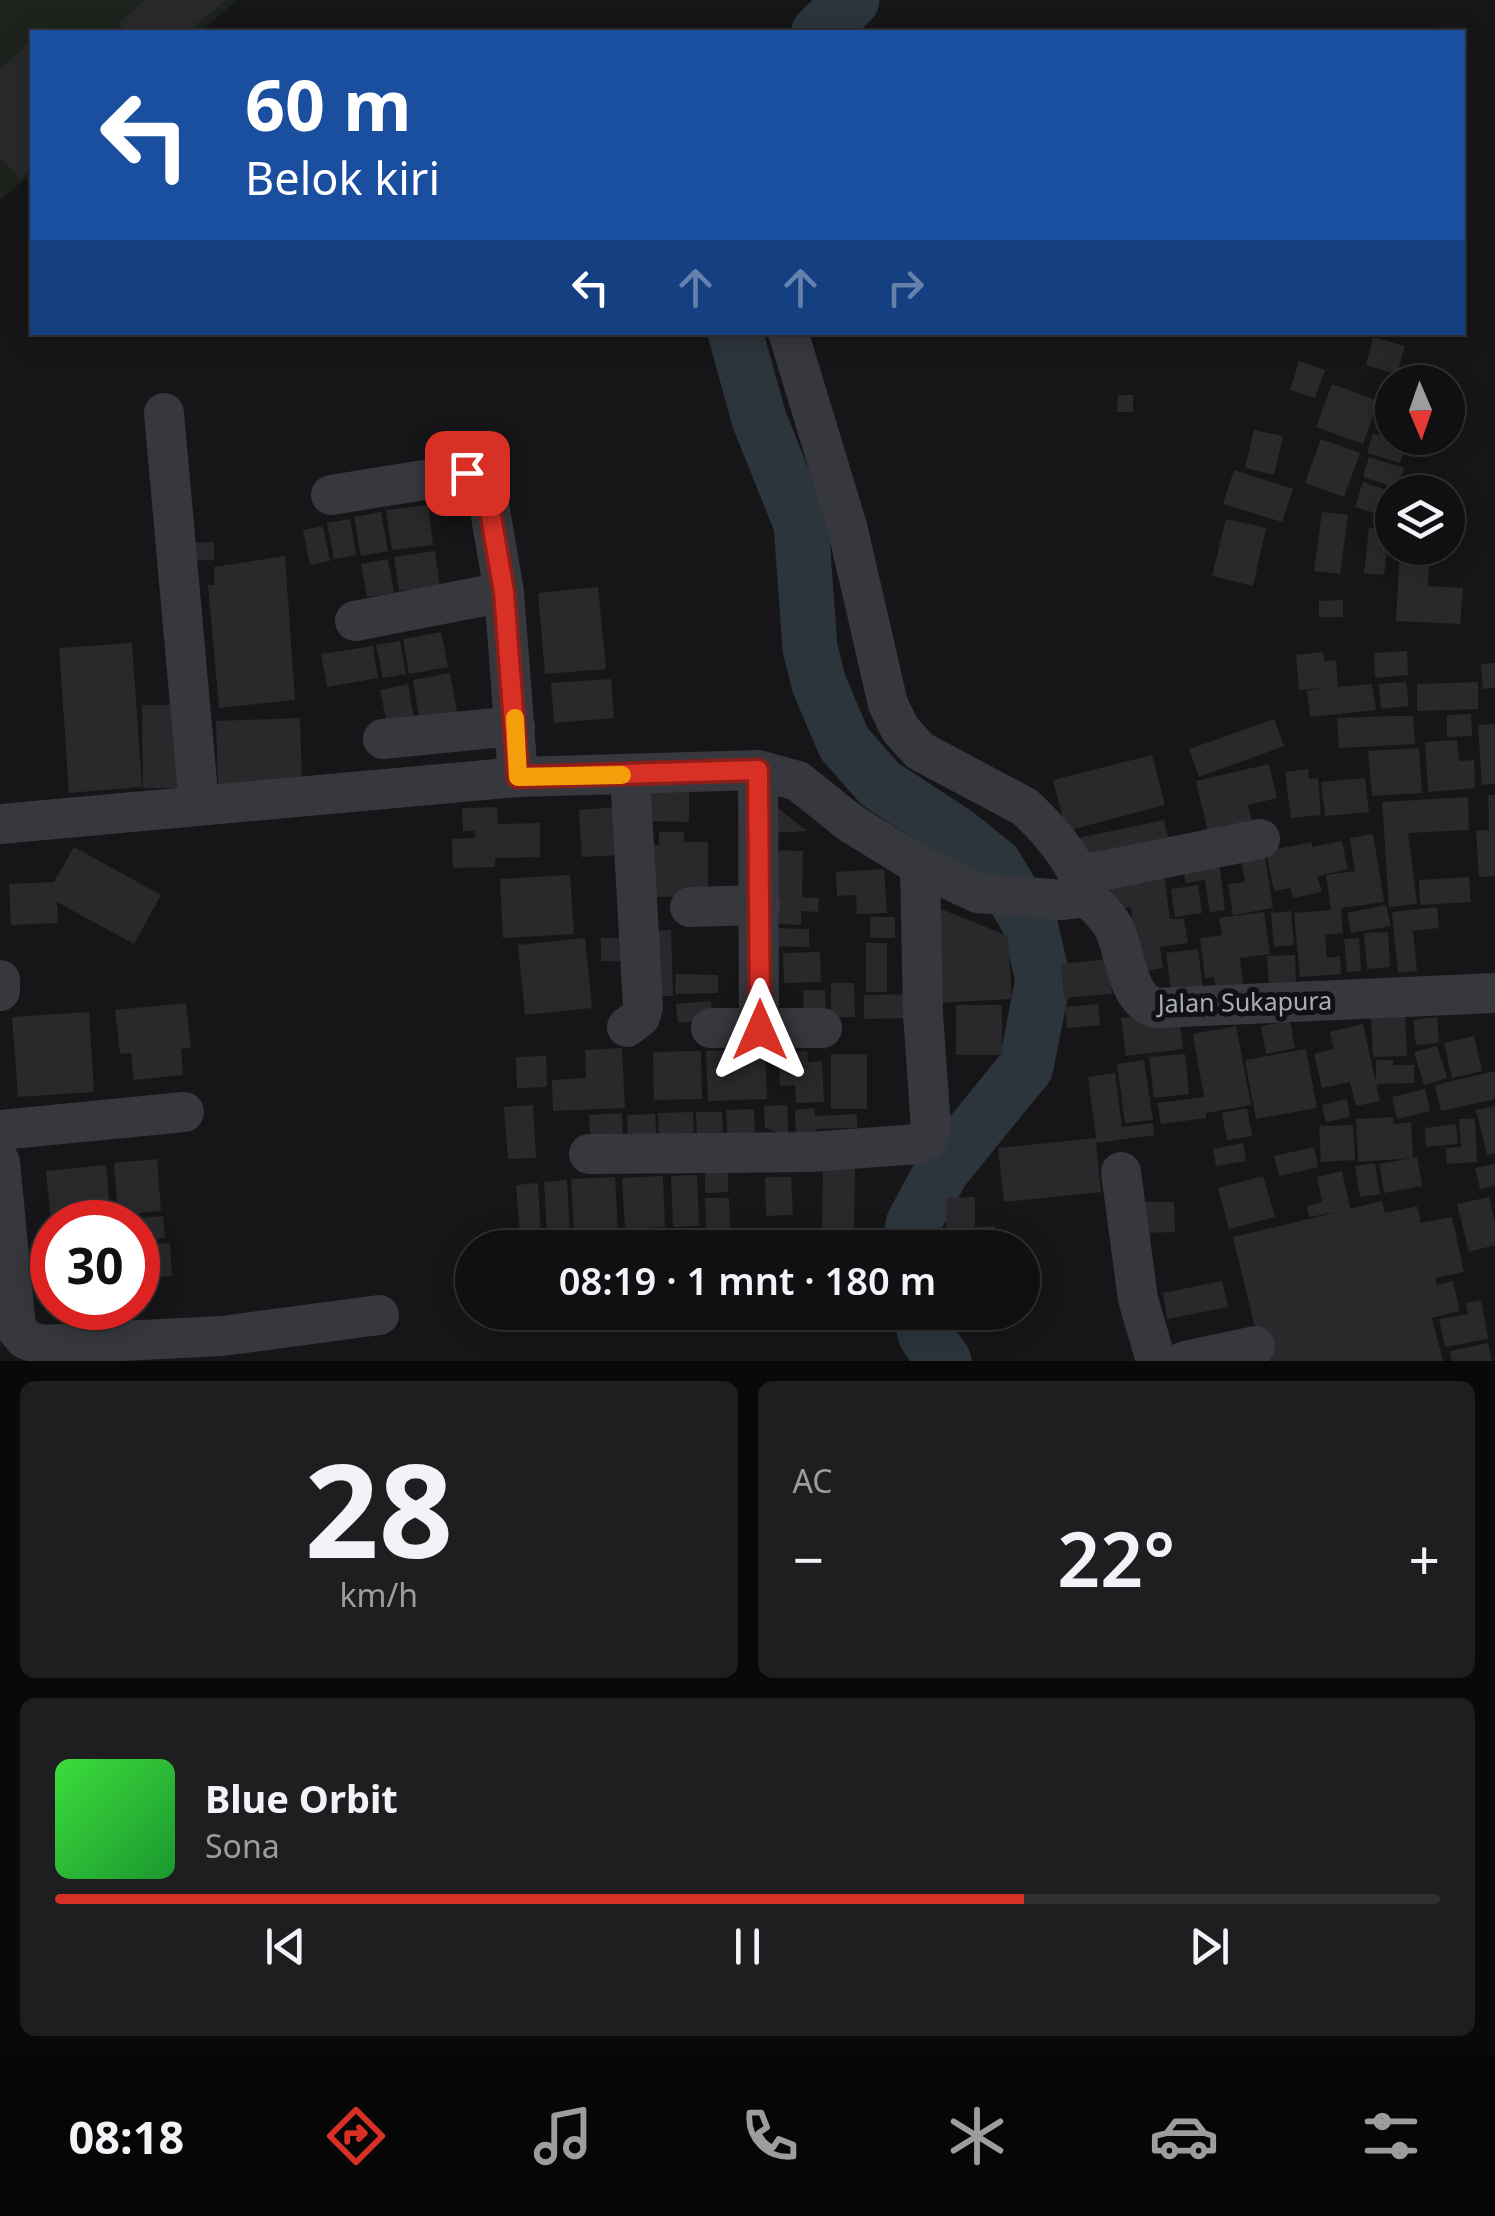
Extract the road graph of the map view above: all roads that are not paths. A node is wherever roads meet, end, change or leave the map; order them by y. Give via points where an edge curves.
1 (789, 335) edge
2 (164, 414) dead end
3 (331, 496) dead end
4 (504, 592) junction
5 (355, 622) dead end
6 (515, 726) junction
7 (383, 739) dead end
8 (758, 770) junction
9 (630, 774) junction
10 (518, 777) junction
11 (199, 805) junction
12 (0, 824) edge
13 (1260, 839) dead end
14 (920, 866) junction
15 (1077, 891) junction
16 (760, 905) junction
17 (690, 907) dead end
18 (0, 980) edge
19 (0, 991) edge
20 (1495, 993) edge
21 (627, 1026) dead end
22 (712, 1028) dead end
23 (822, 1028) dead end
24 (760, 1030) junction
25 (184, 1112) dead end
26 (0, 1130) edge
27 (589, 1154) dead end
28 (0, 1162) edge
29 (1122, 1172) dead end
30 (379, 1315) dead end
31 (1255, 1346) dead end
32 (1156, 1361) edge
33 (1185, 1361) edge

1 - 15 street, Jalan Sukapura via 848,526 888,704 900,729 920,751 1025,807 1039,820
2 - 11 street
3 - 4 street via 467,473 488,499
4 - 5 street
4 - 6 street
6 - 7 street
6 - 10 street
8 - 9 street
8 - 14 street via 798,781
8 - 16 street
9 - 10 street
9 - 21 street via 643,1007
10 - 11 street
11 - 12 street
13 - 15 street
14 - 15 street via 978,892
14 - 27 street via 928,1138 811,1152
15 - 20 street, Jalan Sukapura via 1113,925 1138,997 1156,1008
16 - 17 street
16 - 24 street
18 - 19 street
22 - 24 street
23 - 24 street
25 - 26 street
28 - 30 street via 16,1328 41,1346 222,1336
29 - 32 street via 1138,1299
31 - 33 street

